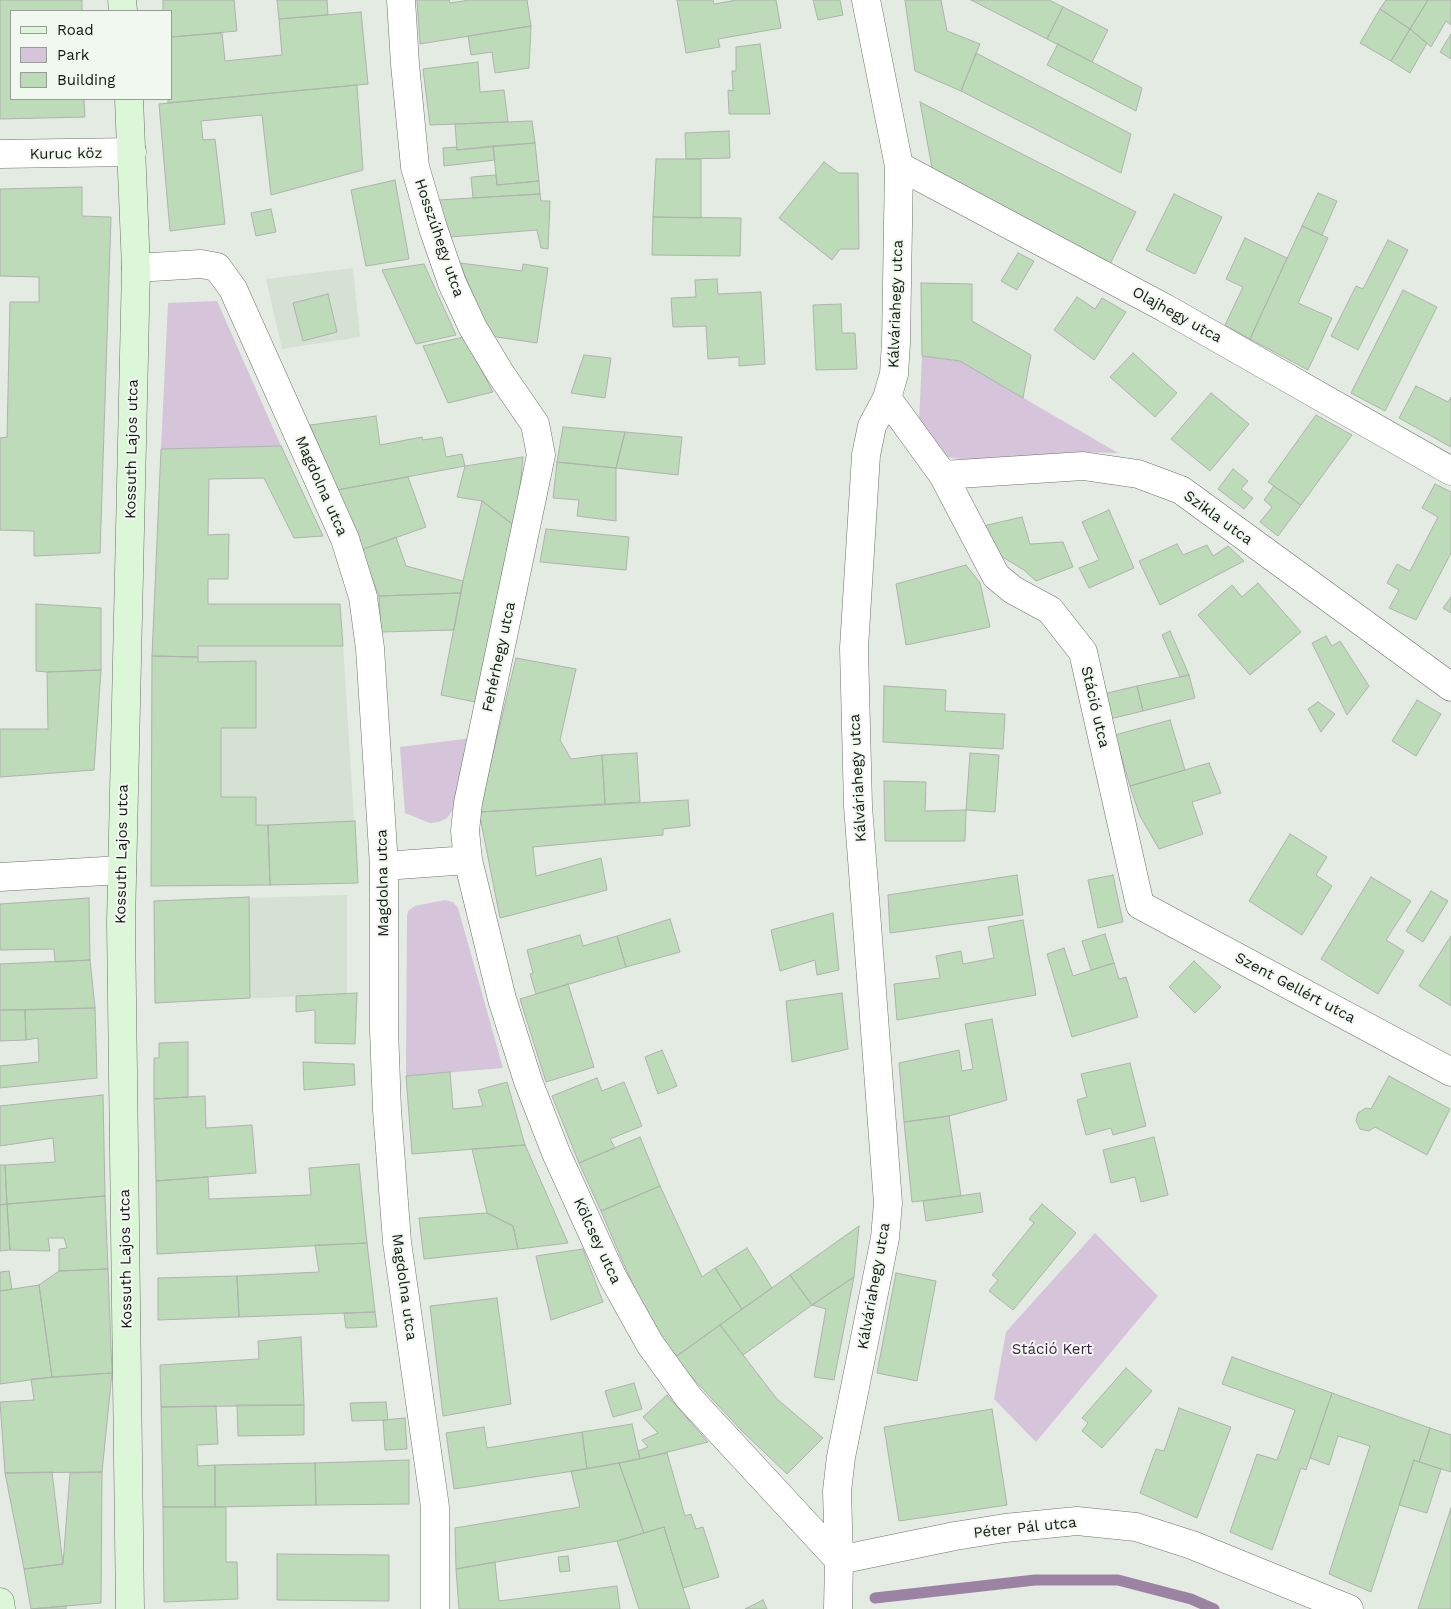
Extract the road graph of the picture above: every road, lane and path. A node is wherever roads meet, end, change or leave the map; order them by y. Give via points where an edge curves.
1 (400, 0) edge
2 (866, 0) edge
3 (129, 100) edge
4 (132, 152) junction
5 (0, 154) edge
6 (899, 166) junction
7 (136, 268) junction
8 (888, 398) junction
9 (541, 455) joint
10 (1451, 471) edge
11 (943, 476) junction
12 (1451, 686) edge
13 (468, 860) junction
14 (384, 866) junction
15 (122, 870) junction
16 (0, 877) edge
17 (1140, 905) joint
18 (1451, 1072) edge
19 (839, 1560) junction
20 (0, 1602) edge
21 (1, 1609) edge
22 (130, 1609) edge
23 (435, 1609) edge
24 (838, 1609) edge
25 (1349, 1609) edge

1 - 9 street, Hosszúhegy utca via 415,167 433,228 472,328 535,424
2 - 6 street, Kálváriahegy utca
3 - 4 main road, Kossuth Lajos utca
4 - 5 street, Kuruc köz
4 - 7 main road, Kossuth Lajos utca
6 - 8 street, Kálváriahegy utca via 896,343
6 - 10 street, Olajhegy utca via 1165,308
7 - 14 street, Magdolna utca via 201,264 217,267 233,288 345,539 363,597 370,648
7 - 15 main road, Kossuth Lajos utca
8 - 11 street, Stáció utca
8 - 19 street, Kálváriahegy utca via 872,426 866,455 854,648 858,806 888,1203 885,1238 841,1457 837,1491
9 - 13 street, Fehérhegy utca via 468,803 465,831
11 - 12 street, Szikla utca via 1082,466 1138,474 1181,490
11 - 17 street, Stáció utca via 996,576 1013,590 1050,610 1083,652
13 - 14 street
13 - 19 street, Kölcsey utca via 502,999 528,1081 556,1153 612,1276 650,1344 688,1398
14 - 23 street, Magdolna utca via 387,1110 397,1242 436,1507
15 - 16 street
15 - 22 main road, Kossuth Lajos utca via 120,922
17 - 18 street, Szent Gellért utca
19 - 24 street, Kálváriahegy utca
19 - 25 street, Péter Pál utca via 964,1535 1076,1521 1136,1527 1192,1545
20 - 21 main road

